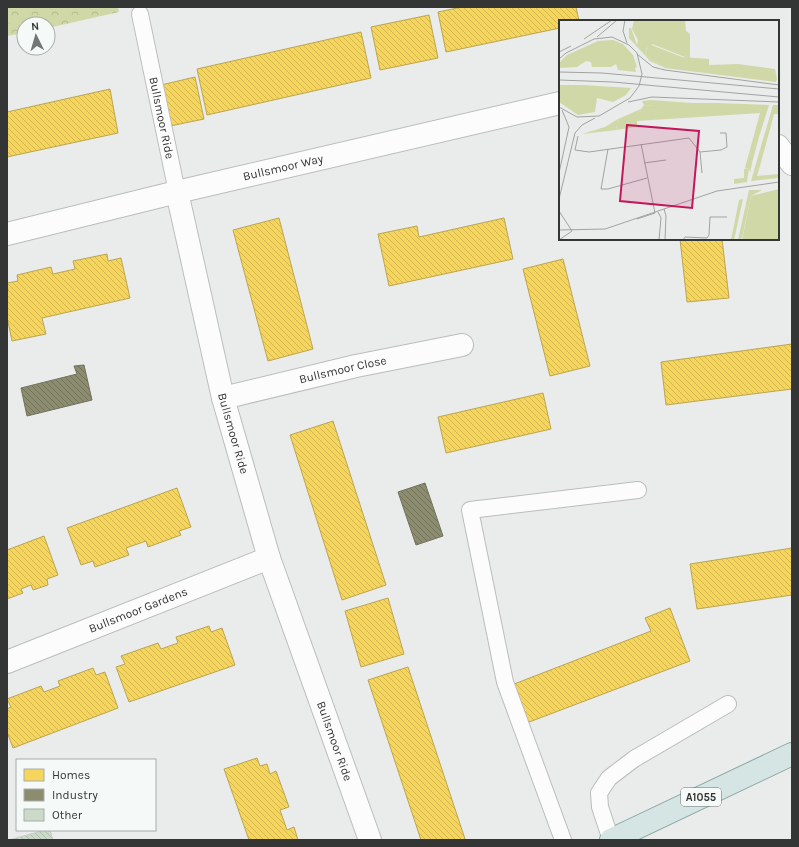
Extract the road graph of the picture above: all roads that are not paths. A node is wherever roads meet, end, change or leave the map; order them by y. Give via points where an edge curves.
1 (140, 14) dead end
2 (559, 103) edge
3 (779, 147) edge
4 (792, 164) edge
5 (177, 192) junction
6 (7, 234) edge
7 (462, 345) dead end
8 (224, 398) junction
9 (638, 490) dead end
10 (270, 558) junction
11 (7, 662) edge
12 (728, 704) dead end
13 (792, 754) edge
14 (370, 840) edge
15 (563, 840) edge
16 (611, 840) edge

1 - 5 lane, Bullsmoor Ride
2 - 5 street, Bullsmoor Way
3 - 4 street
5 - 6 street, Bullsmoor Way
5 - 8 street, Bullsmoor Ride
7 - 8 street, Bullsmoor Close via 356,366
8 - 10 street, Bullsmoor Ride
9 - 15 lane via 470,510 505,682
10 - 11 street, Bullsmoor Gardens
10 - 14 street, Bullsmoor Ride
12 - 16 lane via 634,759 609,778 599,793 600,807
13 - 16 main road, A1055

